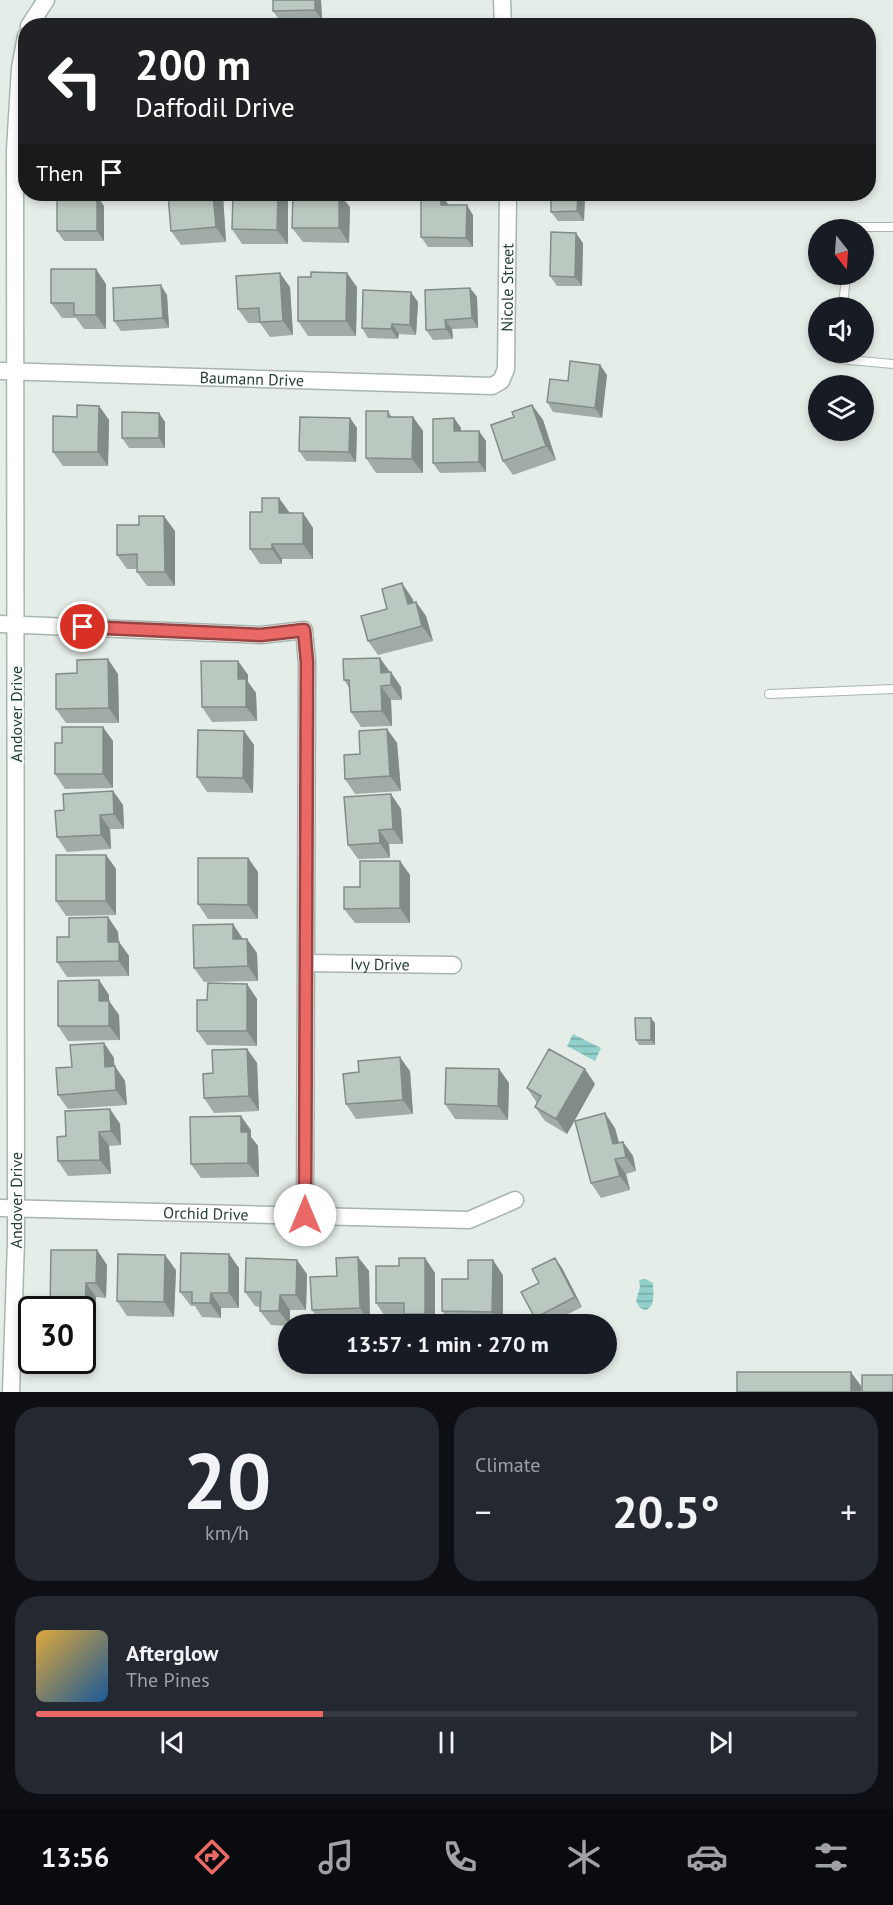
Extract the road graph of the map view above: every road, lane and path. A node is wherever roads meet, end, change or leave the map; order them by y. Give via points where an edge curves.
1 (46, 0) edge
2 (502, 0) edge
3 (34, 18) edge
4 (503, 18) edge
5 (18, 187) edge
6 (508, 201) edge
7 (874, 227) edge
8 (893, 227) edge
9 (874, 362) edge
10 (893, 364) edge
11 (8, 371) edge
12 (501, 381) joint
13 (8, 624) edge
14 (893, 689) edge
15 (769, 694) dead end
16 (306, 963) junction
17 (453, 965) dead end
18 (515, 1200) dead end
19 (7, 1208) edge
20 (305, 1215) junction
21 (11, 1392) edge

1 - 3 street
2 - 4 street
5 - 11 street, Andover Drive
6 - 12 street, Nicole Street via 506,369
7 - 8 lane
9 - 10 lane
11 - 12 street, Baumann Drive via 492,386
11 - 13 street, Andover Drive
13 - 16 street via 261,635 304,630
13 - 19 street, Andover Drive
14 - 15 lane
16 - 17 street, Ivy Drive
16 - 20 street
18 - 20 street, Orchid Drive via 470,1220
19 - 20 street, Orchid Drive
19 - 21 street, Andover Drive via 16,1241

